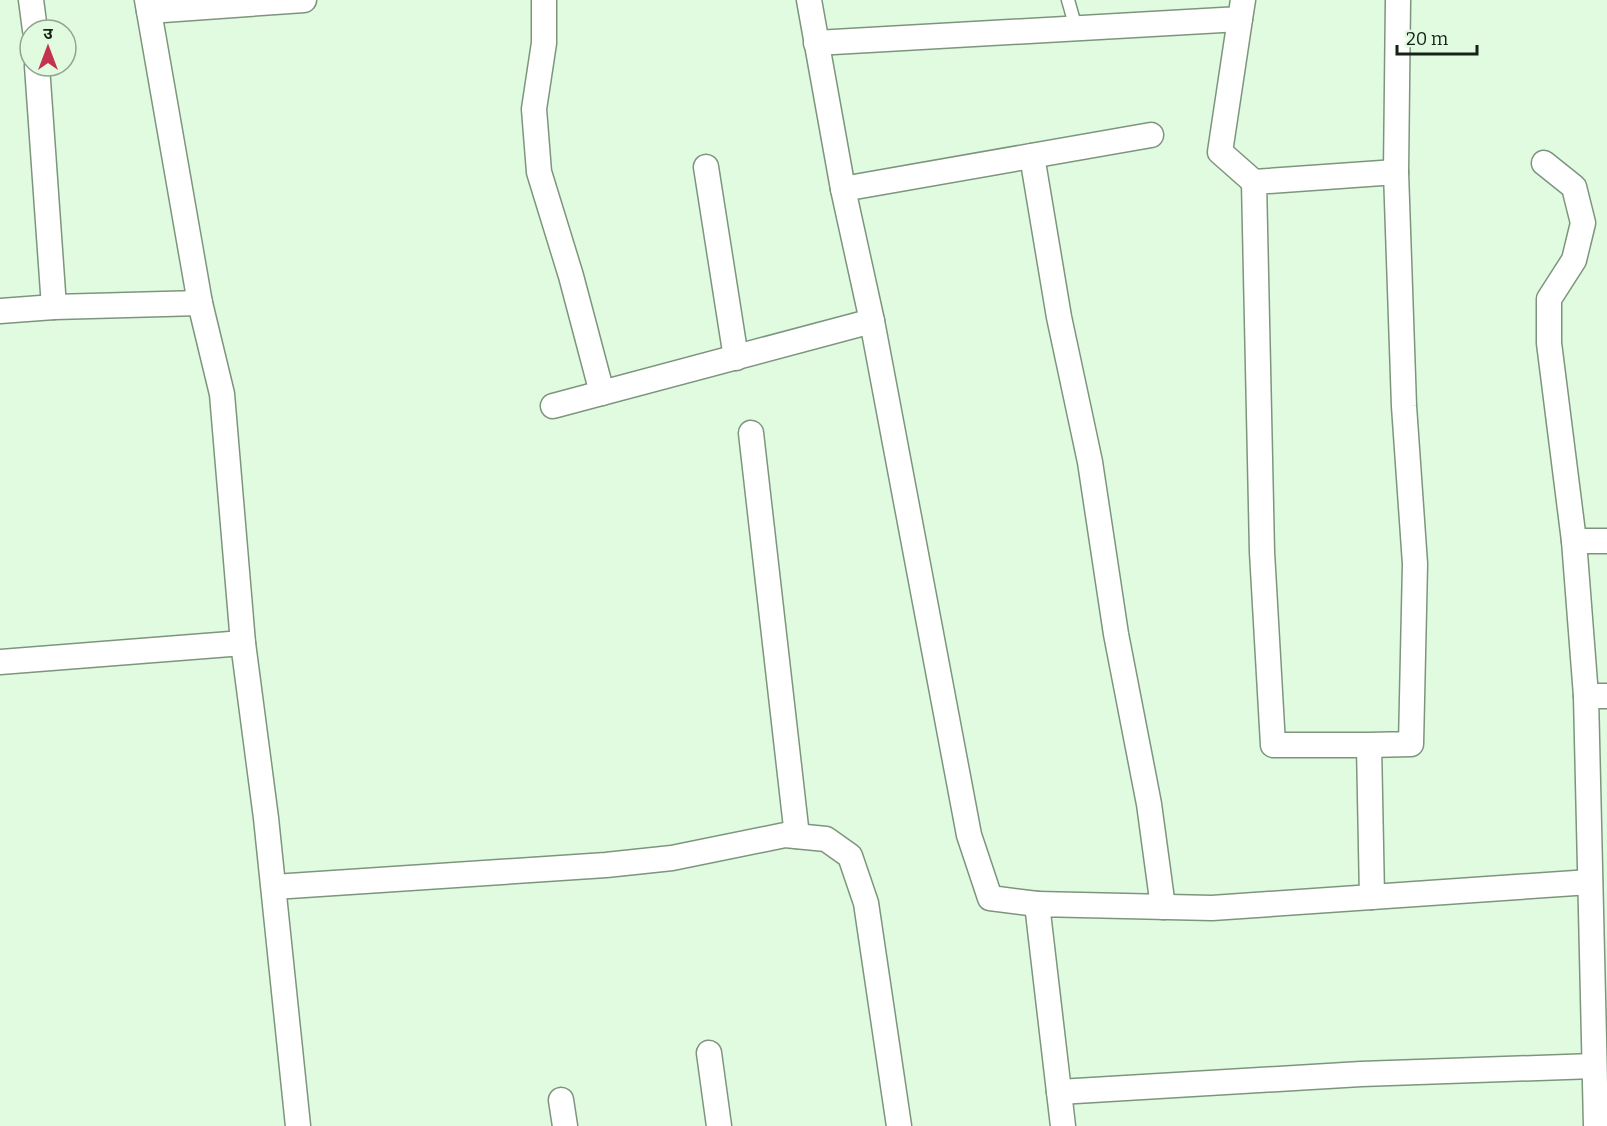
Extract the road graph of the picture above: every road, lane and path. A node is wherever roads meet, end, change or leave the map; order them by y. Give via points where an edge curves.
1 (31, 0) edge
2 (304, 0) edge
3 (544, 0) edge
4 (809, 0) edge
5 (1068, 0) edge
6 (1398, 0) edge
7 (148, 6) edge
8 (1242, 9) edge
9 (33, 18) edge
10 (1076, 28) junction
11 (816, 43) junction
12 (39, 78) edge
13 (1151, 135) dead end
14 (1032, 156) junction
15 (1544, 163) dead end
16 (706, 167) dead end
17 (1396, 172) junction
18 (1254, 182) junction
19 (843, 189) junction
20 (200, 303) junction
21 (54, 307) junction
22 (0, 312) edge
23 (872, 321) junction
24 (736, 358) junction
25 (602, 393) junction
26 (553, 406) dead end
27 (751, 433) dead end
28 (1574, 541) junction
29 (1607, 541) edge
30 (243, 643) junction
31 (0, 662) edge
32 (1596, 696) edge
33 (1369, 745) junction
34 (796, 836) junction
35 (1590, 882) junction
36 (274, 887) junction
37 (1372, 897) junction
38 (1037, 904) junction
39 (1163, 907) junction
40 (709, 1053) dead end
41 (1594, 1066) junction
42 (1059, 1092) junction
43 (561, 1100) dead end
44 (298, 1126) edge
45 (565, 1126) edge
46 (719, 1126) edge
47 (899, 1126) edge
48 (1063, 1126) edge
49 (1596, 1126) edge

1 - 9 street
2 - 7 street
3 - 25 street via 544,43 534,109 539,172
4 - 11 street
5 - 10 lane
6 - 17 street
7 - 20 street
8 - 10 street
8 - 18 street via 1220,152
10 - 11 street
11 - 19 street
12 - 21 street
13 - 14 street
14 - 19 street
14 - 39 street via 1059,317 1090,462
15 - 28 street via 1574,187 1584,223 1574,260 1549,299 1549,343
16 - 24 street
17 - 18 street
17 - 33 street via 1414,564 1411,744
18 - 33 street via 1262,552 1273,745
19 - 23 street
20 - 21 street
20 - 30 street via 222,394
21 - 22 street
23 - 24 street
23 - 38 street via 969,835 990,898
24 - 25 street
25 - 26 street
27 - 34 street
28 - 29 street
28 - 32 street
30 - 31 street
30 - 36 street
32 - 35 street
33 - 37 street
34 - 36 street via 672,858 606,865
34 - 47 street via 826,839 850,856 866,903
35 - 37 street
35 - 41 street
36 - 44 street
37 - 39 street via 1212,908
38 - 39 street
38 - 42 street
40 - 46 street
41 - 42 street via 1361,1074
41 - 49 street
42 - 48 street
43 - 45 street

